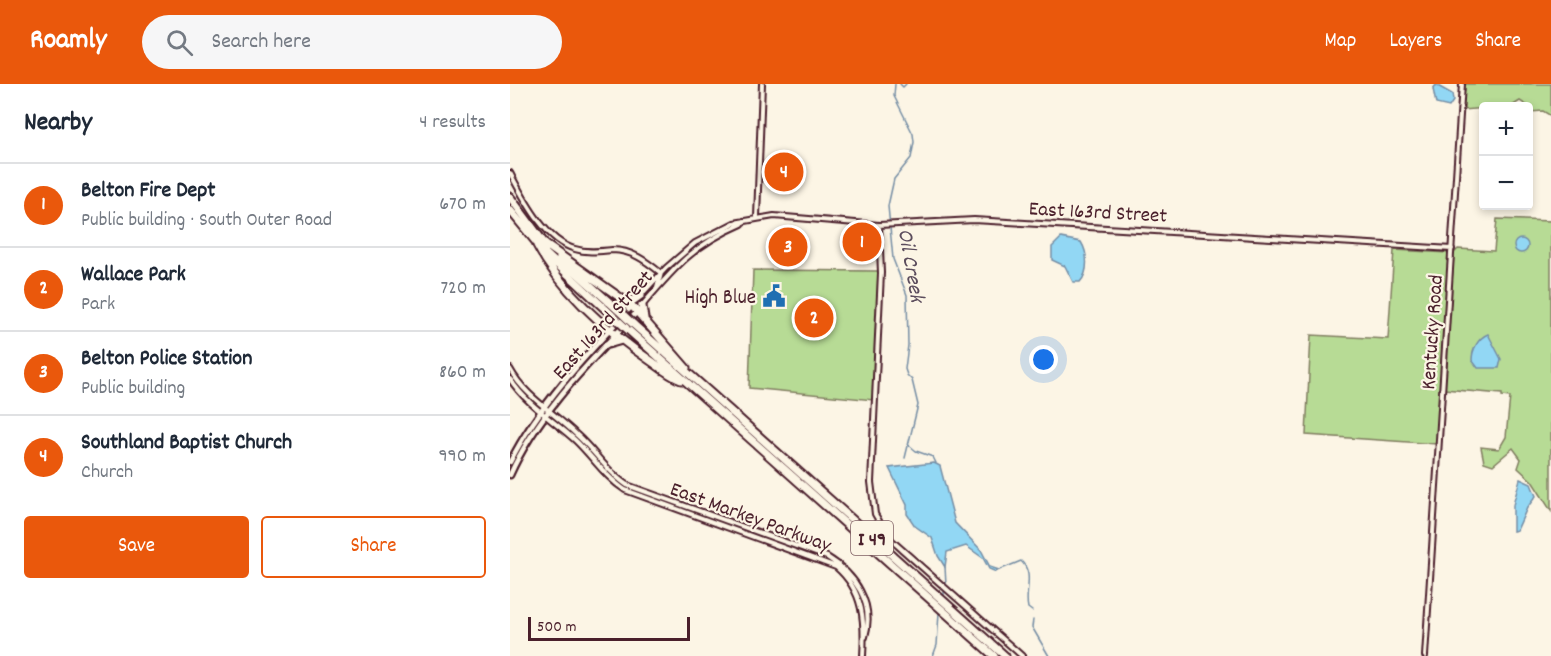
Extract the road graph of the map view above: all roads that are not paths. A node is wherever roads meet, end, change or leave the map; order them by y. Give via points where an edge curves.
1 (762, 84) edge
2 (1462, 84) edge
3 (510, 173) edge
4 (510, 197) edge
5 (510, 210) edge
6 (757, 217) junction
7 (744, 221) junction
8 (879, 225) junction
9 (537, 244) junction
10 (546, 245) junction
11 (1452, 249) junction
12 (661, 273) junction
13 (657, 288) junction
14 (641, 295) junction
15 (623, 299) junction
16 (642, 306) junction
17 (634, 309) junction
18 (616, 314) junction
19 (648, 322) junction
20 (609, 331) junction
21 (622, 340) junction
22 (608, 344) junction
23 (510, 369) edge
24 (510, 379) edge
25 (690, 380) junction
26 (547, 409) junction
27 (543, 414) junction
28 (510, 462) edge
29 (510, 475) edge
30 (864, 641) junction
31 (863, 656) edge
32 (992, 656) edge
33 (1005, 656) edge
34 (1022, 656) edge
35 (1425, 656) edge

1 - 6 street
2 - 11 street, Kentucky Road
3 - 12 street via 535,214 568,247 625,251
4 - 10 highway, I 49
5 - 9 highway, I 49
6 - 7 street, East 163rd Street
6 - 8 street, East 163rd Street
7 - 12 street, East 163rd Street via 695,243
7 - 13 street, East 163rd Street via 685,257
8 - 11 street, East 163rd Street via 974,220
8 - 34 street via 872,467 872,499 878,520 889,537
9 - 18 highway, I 49
9 - 20 highway via 574,299
10 - 15 highway
10 - 18 highway, I 49
11 - 35 street, Kentucky Road
12 - 13 street
12 - 14 street, East 163rd Street
13 - 16 street, East 163rd Street
14 - 15 highway via 631,301
14 - 17 street, East 163rd Street
15 - 17 highway
16 - 17 street, East 163rd Street
16 - 19 highway
17 - 19 highway
17 - 20 main road, East 163rd Street
18 - 25 highway, I 49, bridge
19 - 25 highway
20 - 21 highway
20 - 22 main road, East 163rd Street
20 - 26 main road, East 163rd Street
21 - 22 highway
21 - 25 highway via 676,378
22 - 26 main road, East 163rd Street
23 - 26 street, East Markey Parkway via 526,391
24 - 27 street, East Markey Parkway
25 - 32 highway, I 49
25 - 33 highway, I 49
26 - 27 main road, East 163rd Street
26 - 30 street, East Markey Parkway via 627,485 827,557 844,568 859,587 867,608
27 - 28 main road, East 163rd Street
27 - 29 main road, East 163rd Street
27 - 30 street, East Markey Parkway via 625,490 836,567 858,595
30 - 31 street

